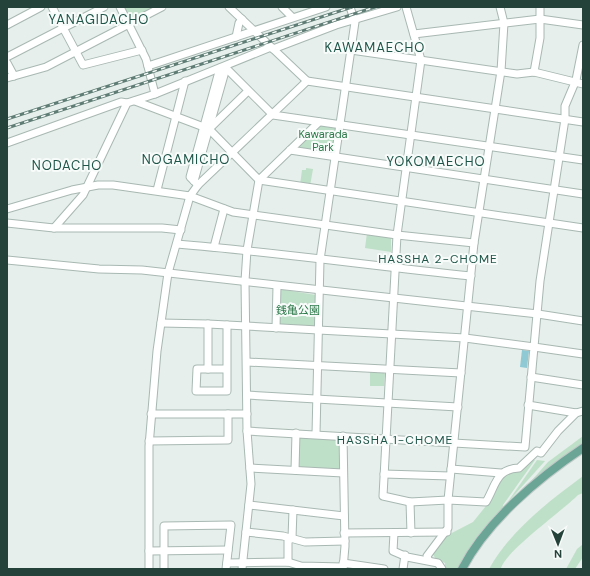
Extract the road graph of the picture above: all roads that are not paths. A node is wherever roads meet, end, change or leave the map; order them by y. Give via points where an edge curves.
1 (41, 7) edge
2 (52, 7) edge
3 (104, 7) edge
4 (120, 7) edge
5 (162, 7) edge
6 (229, 7) edge
7 (282, 7) edge
8 (326, 7) edge
9 (350, 7) edge
10 (397, 7) edge
11 (406, 7) edge
12 (500, 7) edge
13 (540, 7) edge
14 (292, 18) junction
15 (242, 19) junction
16 (540, 19) junction
17 (354, 20) junction
18 (504, 23) junction
19 (7, 24) edge
20 (129, 25) junction
21 (583, 25) edge
22 (63, 28) junction
23 (254, 31) junction
24 (414, 34) junction
25 (236, 37) junction
26 (583, 45) edge
27 (272, 48) junction
28 (142, 50) junction
29 (351, 50) junction
30 (76, 52) junction
31 (582, 56) edge
32 (7, 57) edge
33 (421, 60) junction
34 (7, 63) edge
35 (148, 66) junction
36 (224, 67) junction
37 (500, 71) junction
38 (534, 72) junction
39 (10, 77) edge
40 (307, 81) junction
41 (186, 82) junction
42 (573, 83) junction
43 (583, 84) edge
44 (345, 86) junction
45 (248, 91) junction
46 (155, 94) junction
47 (417, 97) junction
48 (135, 101) junction
49 (127, 103) junction
50 (494, 108) junction
51 (273, 115) junction
52 (177, 117) junction
53 (565, 119) junction
54 (320, 122) junction
55 (583, 122) edge
56 (340, 125) junction
57 (206, 128) junction
58 (412, 134) junction
59 (7, 143) edge
60 (488, 147) junction
61 (290, 150) junction
62 (233, 153) junction
63 (559, 156) junction
64 (335, 157) junction
65 (583, 160) edge
66 (406, 168) junction
67 (484, 179) junction
68 (259, 180) junction
69 (196, 183) junction
70 (88, 186) junction
71 (157, 190) junction
72 (554, 190) junction
73 (330, 191) junction
74 (583, 194) edge
75 (190, 196) junction
76 (401, 202) junction
77 (7, 209) edge
78 (224, 209) junction
79 (478, 213) junction
80 (253, 215) junction
81 (549, 223) junction
82 (7, 224) edge
83 (325, 225) junction
84 (54, 228) junction
85 (583, 228) edge
86 (181, 230) junction
87 (397, 235) junction
88 (474, 243) junction
89 (177, 244) junction
90 (214, 247) junction
91 (246, 250) junction
92 (7, 260) edge
93 (320, 260) junction
94 (395, 268) junction
95 (168, 273) junction
96 (471, 276) junction
97 (244, 281) junction
98 (277, 286) junction
99 (319, 291) junction
100 (394, 299) junction
101 (468, 307) junction
102 (538, 314) junction
103 (583, 321) edge
104 (161, 323) junction
105 (208, 324) junction
106 (227, 325) junction
107 (246, 327) junction
108 (276, 328) junction
109 (318, 330) junction
110 (392, 334) junction
111 (465, 338) junction
112 (534, 347) junction
113 (583, 354) edge
114 (247, 362) junction
115 (317, 365) junction
116 (208, 369) junction
117 (227, 369) junction
118 (390, 369) junction
119 (461, 373) junction
120 (531, 377) junction
121 (583, 385) edge
122 (248, 395) junction
123 (317, 399) junction
124 (388, 403) junction
125 (528, 405) junction
126 (458, 407) junction
127 (579, 412) edge
128 (151, 414) junction
129 (228, 414) junction
130 (247, 414) junction
131 (247, 431) junction
132 (296, 433) junction
133 (316, 434) junction
134 (343, 436) junction
135 (386, 438) junction
136 (149, 441) junction
137 (455, 442) junction
138 (525, 447) junction
139 (583, 448) edge
140 (537, 451) junction
141 (250, 468) junction
142 (295, 470) junction
143 (343, 473) junction
144 (451, 473) junction
145 (501, 473) junction
146 (384, 474) junction
147 (448, 500) junction
148 (410, 502) junction
149 (249, 505) junction
150 (293, 510) junction
151 (344, 516) junction
152 (246, 532) junction
153 (344, 532) junction
154 (446, 532) junction
155 (394, 533) junction
156 (411, 533) junction
157 (292, 538) junction
158 (345, 541) junction
159 (228, 550) junction
160 (149, 551) junction
161 (164, 551) junction
162 (405, 555) junction
163 (428, 560) junction
164 (287, 565) edge
165 (226, 566) edge
166 (242, 566) edge
167 (343, 566) edge
168 (149, 569) edge
169 (164, 569) edge
170 (384, 569) edge
171 (403, 569) edge
172 (442, 569) edge
173 (462, 569) edge

1 - 19 street
2 - 22 street
3 - 22 street
4 - 20 street
5 - 20 street
6 - 15 street
7 - 14 street
8 - 14 street
9 - 17 street
10 - 17 street
11 - 24 street
12 - 18 street
13 - 16 street
14 - 23 street
15 - 23 street
15 - 25 street
16 - 18 street
16 - 21 street
16 - 38 street via 540,38
17 - 27 street
17 - 29 street
18 - 24 street
18 - 37 street
20 - 28 street
20 - 30 street
22 - 30 street
22 - 32 street
23 - 25 street
23 - 27 street
24 - 33 street
25 - 35 street
26 - 31 street
27 - 36 street
27 - 40 street
28 - 30 street via 83,65
28 - 35 street
29 - 33 street
29 - 44 street
30 - 39 street via 46,67
31 - 42 street
33 - 37 street
33 - 47 street
34 - 39 street
35 - 46 street
36 - 41 street
36 - 45 street
36 - 57 street
37 - 38 street via 517,74
37 - 50 street
38 - 42 street via 553,75
40 - 44 street
40 - 51 street
41 - 46 street
41 - 52 street
42 - 43 street
42 - 53 street via 565,106
44 - 47 street
44 - 56 street
45 - 51 street
45 - 57 street
46 - 48 street
47 - 50 street
47 - 58 street
48 - 49 street
48 - 52 street
49 - 59 street via 121,102
49 - 70 street
50 - 53 street
50 - 60 street
51 - 54 street
51 - 62 street
52 - 57 street
52 - 71 street
53 - 55 street
53 - 63 street
54 - 56 street
54 - 61 street
56 - 58 street
56 - 64 street
57 - 62 street
57 - 69 street via 190,177
58 - 60 street
58 - 66 street
60 - 63 street
60 - 67 street
61 - 64 street
61 - 68 street
62 - 68 street
62 - 69 street
63 - 65 street
63 - 72 street
64 - 66 street
64 - 73 street
66 - 67 street
66 - 76 street
67 - 72 street
67 - 79 street
68 - 73 street
68 - 80 street
69 - 75 street
70 - 71 street via 113,185
70 - 77 street
70 - 84 street
71 - 75 street
72 - 74 street
72 - 81 street
73 - 76 street
73 - 83 street
75 - 78 street
75 - 86 street
76 - 79 street
76 - 87 street
78 - 80 street
78 - 90 street
79 - 81 street
79 - 88 street
80 - 83 street
80 - 91 street
81 - 85 street
81 - 102 street
82 - 84 street
83 - 87 street
83 - 93 street
84 - 86 street
86 - 89 street
87 - 88 street
87 - 94 street
88 - 96 street
89 - 90 street
89 - 95 street
90 - 91 street
91 - 93 street
91 - 97 street
92 - 95 street
93 - 94 street
93 - 99 street
94 - 96 street
94 - 100 street
95 - 97 street
95 - 104 street
96 - 101 street
97 - 98 street
97 - 107 street
98 - 99 street
98 - 108 street
99 - 100 street
99 - 109 street
100 - 101 street
100 - 110 street
101 - 102 street
101 - 111 street
102 - 103 street
102 - 112 street
104 - 105 street
104 - 128 street
105 - 106 street
105 - 116 street
106 - 107 street
106 - 117 street
107 - 108 street
107 - 114 street
108 - 109 street
109 - 110 street
109 - 115 street
110 - 111 street
110 - 118 street
111 - 112 street
111 - 119 street
112 - 113 street
112 - 120 street
114 - 115 street
114 - 122 street
115 - 118 street
115 - 123 street
116 - 117 street
116 - 117 street via 197,369 196,391 227,391
118 - 119 street
118 - 124 street
119 - 126 street
120 - 121 street
120 - 125 street
122 - 123 street
122 - 130 street
123 - 124 street
123 - 133 street
124 - 126 street
124 - 135 street
125 - 127 street
125 - 138 street
126 - 137 street
127 - 140 street via 558,431 541,453
128 - 129 street
128 - 136 street
129 - 130 street
129 - 136 street via 228,440
130 - 131 street
131 - 132 street
131 - 141 street
132 - 133 street
132 - 142 street
133 - 134 street
134 - 135 street
134 - 143 street
135 - 137 street
135 - 146 street
136 - 160 street
137 - 138 street
137 - 144 street
138 - 140 street
139 - 173 main road via 506,512 470,552
140 - 145 street via 519,468 509,468
141 - 142 street
141 - 149 street
142 - 143 street
143 - 151 street
144 - 145 street
144 - 146 street
144 - 147 street
145 - 147 street via 486,502
146 - 148 street via 383,496
147 - 148 street
147 - 154 street
148 - 156 street
149 - 150 street
149 - 152 street
150 - 151 street
150 - 157 street
151 - 153 street
152 - 157 street
152 - 166 street
153 - 155 street
153 - 158 street
154 - 156 street
154 - 163 street via 428,556
155 - 156 street
155 - 162 street via 393,551
157 - 158 street via 305,542
157 - 164 street via 288,542
158 - 167 street
159 - 161 street
159 - 161 street via 231,525 164,526
159 - 165 street
160 - 161 street
160 - 168 street
161 - 169 street
162 - 163 street
162 - 171 street
163 - 172 street via 438,563
164 - 166 street
164 - 167 street
165 - 166 street
167 - 170 street

